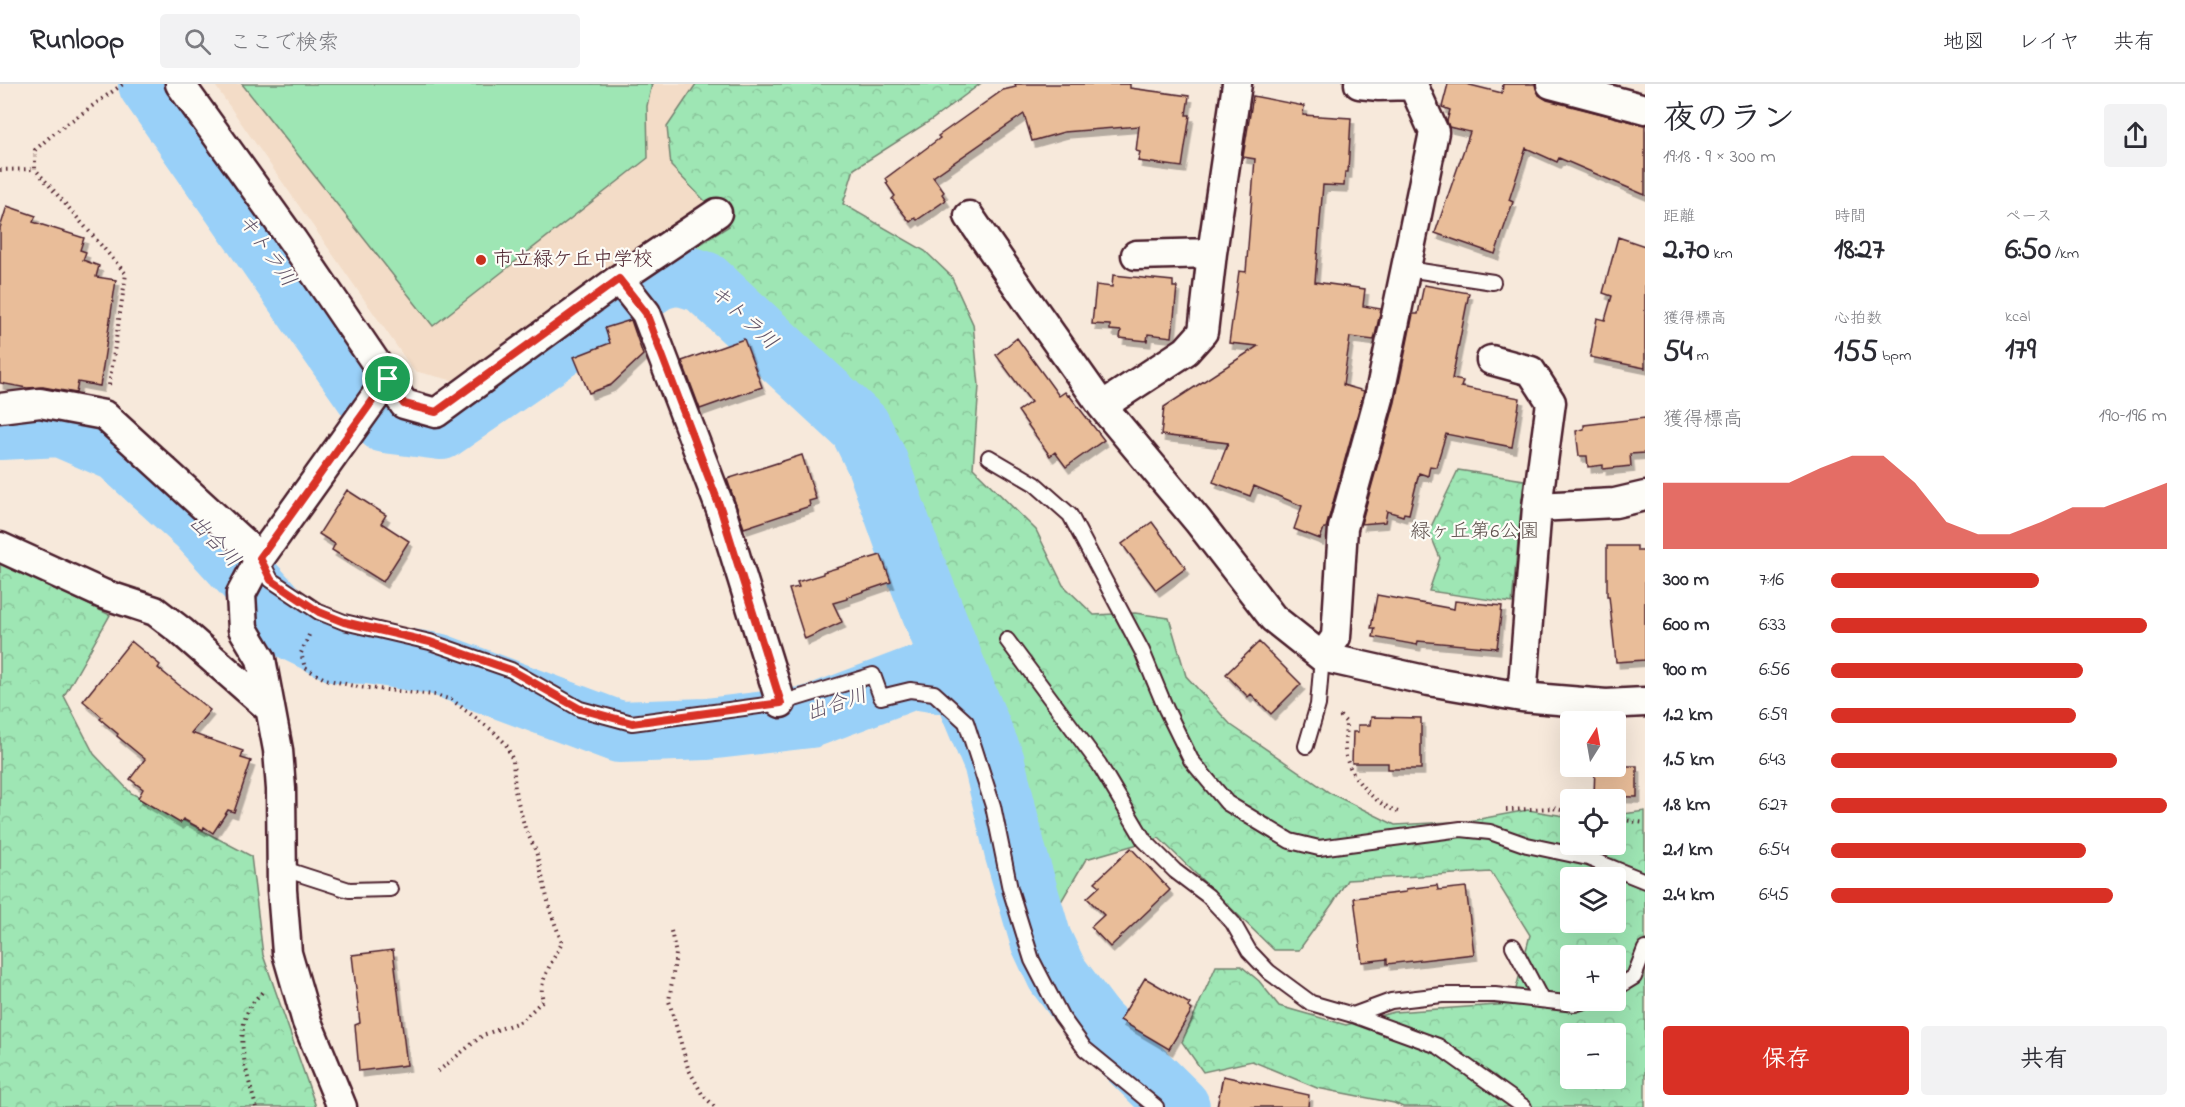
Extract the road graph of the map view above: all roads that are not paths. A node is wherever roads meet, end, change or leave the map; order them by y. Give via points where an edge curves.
1 (180, 84) edge
2 (1237, 84) edge
3 (1359, 84) edge
4 (1413, 84) edge
5 (1551, 84) edge
6 (1645, 109) edge
7 (717, 213) dead end
8 (969, 216) dead end
9 (1212, 253) junction
10 (1136, 255) dead end
11 (1407, 269) junction
12 (619, 279) junction
13 (1493, 282) dead end
14 (1491, 360) dead end
15 (388, 379) junction
16 (1102, 406) junction
17 (0, 408) edge
18 (989, 457) dead end
19 (1645, 496) edge
20 (1537, 507) junction
21 (0, 547) edge
22 (260, 558) junction
23 (1006, 640) dead end
24 (1322, 657) junction
25 (1522, 697) junction
26 (1645, 702) edge
27 (781, 703) junction
28 (269, 708) junction
29 (1306, 746) dead end
30 (281, 868) junction
31 (1645, 881) edge
32 (390, 889) dead end
33 (1513, 946) dead end
34 (1645, 949) edge
35 (1626, 982) edge
36 (1541, 999) junction
37 (1560, 1002) edge
38 (1353, 1015) junction
39 (342, 1107) edge
40 (1156, 1107) edge
41 (1524, 1107) edge

1 - 15 street
2 - 9 street
3 - 4 street
4 - 11 street via 1434,132
5 - 6 street
7 - 12 street
8 - 16 street
9 - 10 street
9 - 16 street via 1203,332 1186,351
11 - 13 lane
11 - 24 street via 1379,398 1343,528 1336,637
12 - 15 street via 436,412 404,404
12 - 27 street via 646,313 721,510
14 - 20 street via 1531,371 1551,402
15 - 22 street
16 - 24 street via 1273,618
17 - 22 street via 40,404 104,415
18 - 31 lane via 1035,484 1070,515 1142,651 1191,760 1227,803 1290,841 1319,848 1461,829 1490,832 1527,845 1588,858
19 - 20 street via 1615,503
20 - 25 street
21 - 28 street via 103,594 155,611
22 - 27 lane via 271,580 319,612 344,622 430,642 511,670 580,709 632,723
22 - 28 street via 241,594 243,629 261,658
23 - 38 lane via 1099,764 1144,840 1208,896 1269,972 1311,1003
24 - 25 street
24 - 29 lane via 1318,705
25 - 26 street via 1606,704
27 - 40 lane via 873,675 881,697 910,690 934,693 966,722 993,806 1010,889 1032,960 1061,1016 1085,1049
28 - 30 street via 281,789
30 - 32 lane via 349,890
30 - 39 street via 290,962 307,1022
33 - 36 lane
34 - 35 lane via 1634,977
36 - 37 lane
36 - 38 lane via 1442,995 1391,1001
38 - 41 lane via 1438,1046

